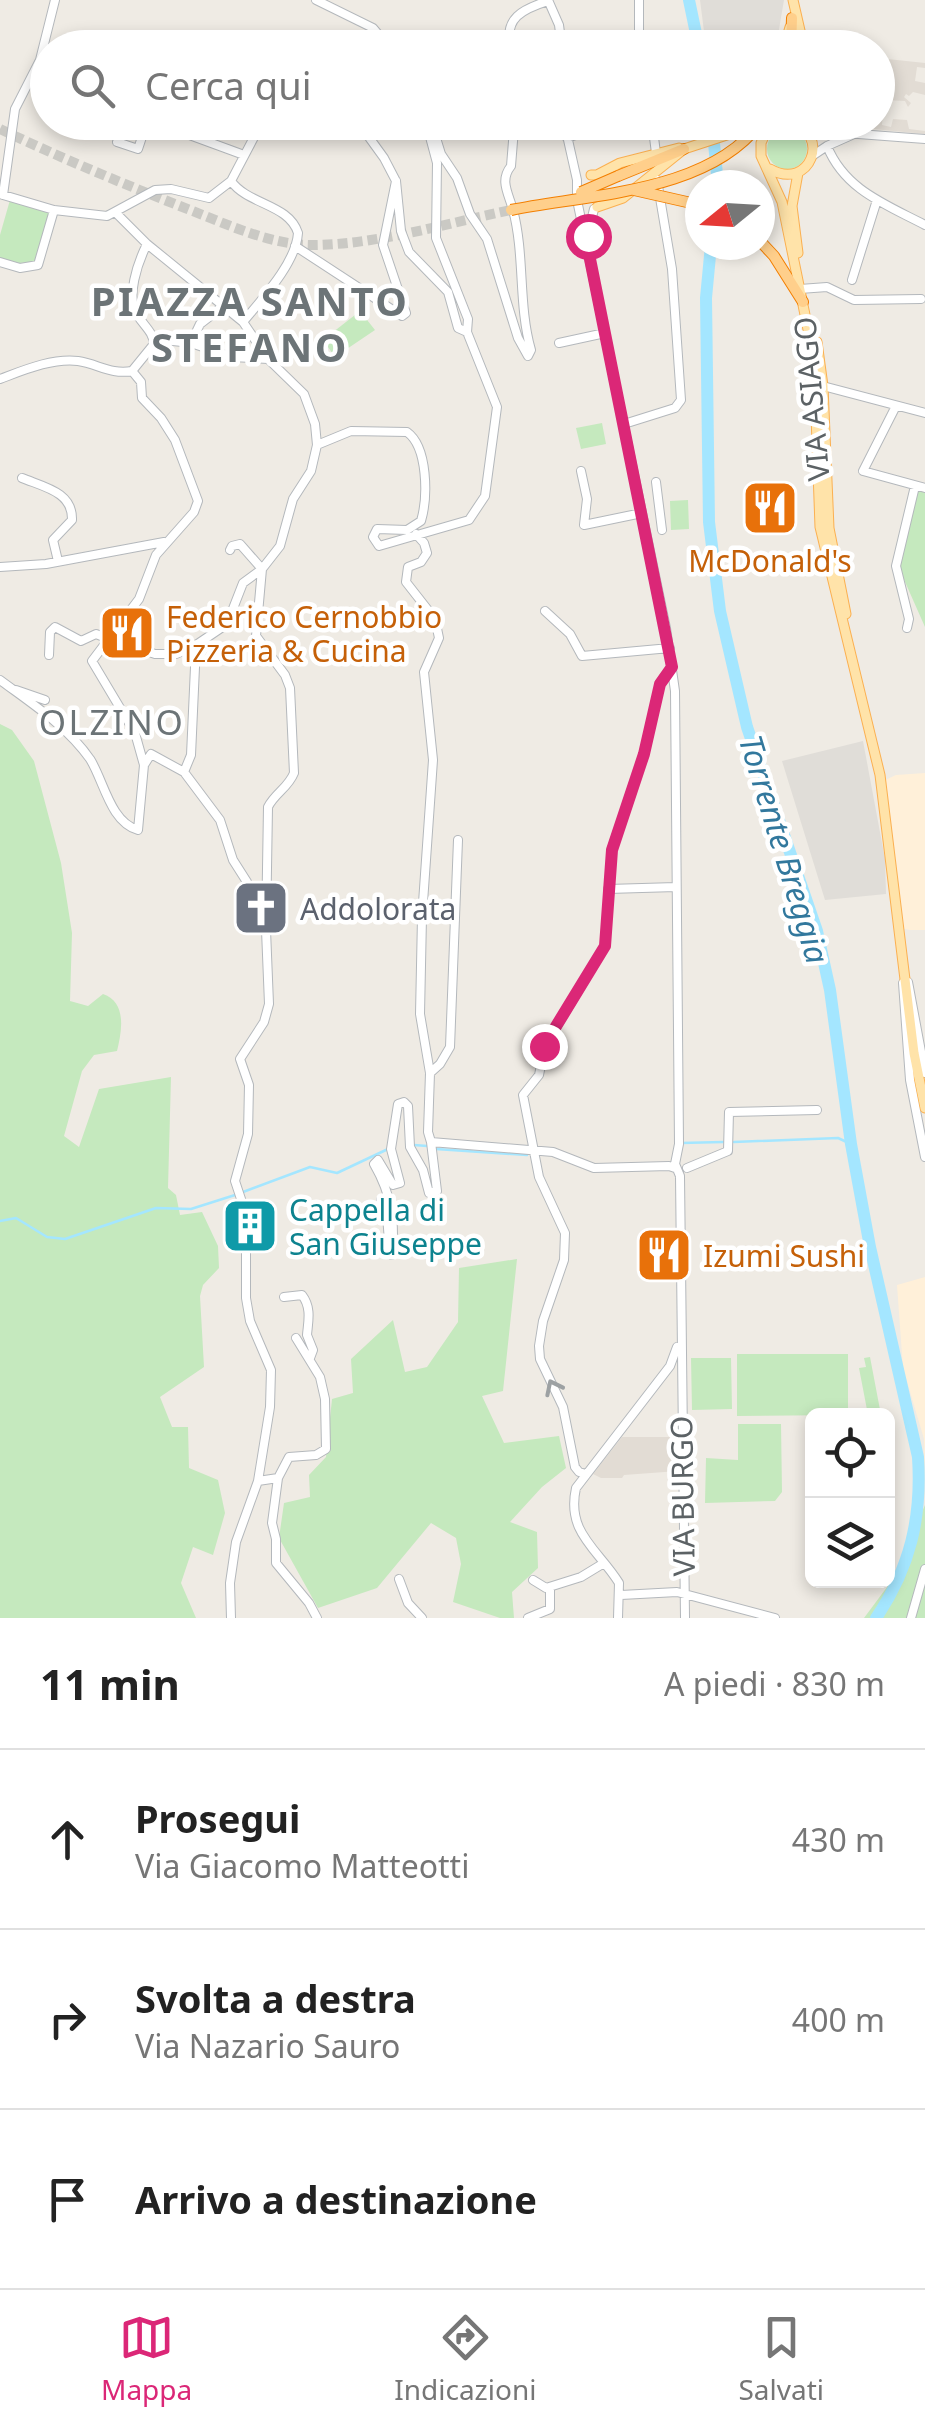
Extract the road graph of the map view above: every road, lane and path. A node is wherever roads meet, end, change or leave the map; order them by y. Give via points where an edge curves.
1 (55, 0) edge
2 (316, 0) edge
3 (548, 0) edge
4 (639, 0) edge
5 (793, 0) edge
6 (792, 18) joint
7 (48, 30) edge
8 (375, 30) edge
9 (510, 30) edge
10 (560, 30) edge
11 (639, 30) edge
12 (790, 30) edge
13 (800, 30) edge
14 (30, 80) edge
15 (895, 136) edge
16 (142, 140) edge
17 (201, 140) edge
18 (252, 140) edge
19 (371, 140) edge
20 (432, 140) edge
21 (435, 140) edge
22 (513, 140) edge
23 (567, 140) edge
24 (654, 140) edge
25 (709, 140) edge
26 (748, 140) edge
27 (750, 140) edge
28 (761, 140) edge
29 (810, 140) edge
30 (843, 140) edge
31 (925, 140) edge
32 (117, 142) dead end
33 (692, 146) junction
34 (827, 146) junction
35 (760, 148) junction
36 (656, 152) junction
37 (244, 155) junction
38 (812, 156) junction
39 (768, 168) junction
40 (655, 171) junction
41 (798, 172) junction
42 (583, 177) junction
43 (231, 181) junction
44 (396, 182) junction
45 (628, 189) junction
46 (2, 195) edge
47 (561, 200) junction
48 (878, 200) junction
49 (685, 202) edge
50 (581, 207) junction
51 (596, 208) junction
52 (54, 210) junction
53 (512, 210) tunnel mouth
54 (116, 213) junction
55 (925, 225) edge
56 (147, 244) junction
57 (588, 244) junction
58 (296, 246) junction
59 (775, 260) edge
60 (0, 262) edge
61 (852, 280) dead end
62 (803, 288) junction
63 (920, 299) dead end
64 (803, 302) junction
65 (222, 306) junction
66 (243, 322) junction
67 (466, 332) junction
68 (605, 333) junction
69 (155, 339) junction
70 (559, 343) dead end
71 (190, 344) junction
72 (268, 360) junction
73 (132, 371) junction
74 (0, 379) edge
75 (820, 383) junction
76 (896, 406) junction
77 (925, 413) edge
78 (624, 424) junction
79 (316, 445) junction
80 (581, 472) dead end
81 (22, 478) dead end
82 (656, 482) dead end
83 (920, 487) edge
84 (643, 515) junction
85 (660, 515) junction
86 (662, 530) dead end
87 (416, 534) junction
88 (168, 540) junction
89 (230, 550) dead end
90 (58, 561) junction
91 (0, 566) edge
92 (262, 570) junction
93 (545, 611) dead end
94 (906, 628) dead end
95 (109, 639) junction
96 (196, 645) junction
97 (670, 648) junction
98 (140, 649) dead end
99 (49, 655) dead end
100 (672, 667) junction
101 (4, 683) edge
102 (46, 700) dead end
103 (144, 765) junction
104 (184, 772) junction
105 (458, 840) dead end
106 (676, 887) junction
107 (608, 889) junction
108 (266, 930) junction
109 (904, 973) junction
110 (430, 1073) junction
111 (925, 1074) edge
112 (925, 1108) edge
113 (817, 1110) dead end
114 (432, 1142) junction
115 (533, 1152) junction
116 (925, 1157) edge
117 (680, 1166) junction
118 (381, 1200) dead end
119 (393, 1244) junction
120 (392, 1255) dead end
121 (284, 1297) dead end
122 (296, 1338) dead end
123 (310, 1358) junction
124 (678, 1363) junction
125 (586, 1474) junction
126 (278, 1478) junction
127 (258, 1482) junction
128 (604, 1563) junction
129 (925, 1569) edge
130 (398, 1579) dead end
131 (532, 1580) dead end
132 (550, 1587) junction
133 (684, 1594) junction
134 (621, 1595) junction
135 (231, 1618) edge
136 (317, 1618) edge
137 (422, 1618) edge
138 (528, 1618) edge
139 (618, 1618) edge
140 (685, 1618) edge
141 (775, 1618) edge
142 (911, 1618) edge

1 - 7 street
2 - 8 street
3 - 9 street via 522,10
3 - 10 street
4 - 11 street
5 - 6 main road
5 - 13 main road
6 - 12 highway
14 - 46 street via 15,109
15 - 31 street
16 - 32 street via 138,149
17 - 37 street
18 - 37 street
19 - 44 street
20 - 67 street via 436,238 468,319
21 - 22 street via 487,239 528,356 515,218 504,186
23 - 42 street
24 - 36 street
25 - 33 main road
26 - 45 highway, bridge via 709,167
27 - 35 main road
28 - 35 main road
29 - 38 main road
30 - 34 street
33 - 36 main road
33 - 40 main road
33 - 47 highway, bridge
34 - 38 street
34 - 48 street via 847,180
35 - 39 main road
36 - 42 main road
37 - 43 street
38 - 41 main road
39 - 41 main road
39 - 62 main road, VIA ASIAGO
40 - 51 main road via 623,198
40 - 78 street via 672,269 681,400
41 - 62 main road, VIA ASIAGO via 792,216
42 - 50 street via 574,187
42 - 51 street via 598,190
43 - 54 street via 209,198 155,190
43 - 58 street via 292,220
44 - 58 street via 383,245 402,316
44 - 67 street via 404,243 448,292 458,328
45 - 47 highway, bridge
45 - 49 highway, bridge
46 - 52 street
47 - 53 highway, bridge
48 - 55 street
48 - 61 street
50 - 51 street
50 - 57 street
51 - 57 street
52 - 54 street
52 - 60 street via 38,265
54 - 56 street
56 - 65 street
56 - 69 street via 132,302
57 - 68 street
58 - 66 street
59 - 64 highway
62 - 63 street via 827,286 854,300
62 - 64 main road, VIA ASIAGO
62 - 75 main road, VIA ASIAGO
64 - 75 main road, VIA ASIAGO
65 - 66 street
65 - 71 street via 200,324
66 - 72 street
67 - 87 street via 496,407 485,496 469,520
68 - 70 street
68 - 78 street
69 - 71 street
69 - 73 street
71 - 72 street
72 - 79 street via 304,394
73 - 74 street via 67,360
73 - 88 street via 142,398 175,440 198,494 194,512
75 - 76 street
75 - 109 main road, VIA ASIAGO via 826,504 880,775
76 - 77 street
76 - 83 street via 863,471
78 - 84 street
79 - 87 street via 351,430 412,434 425,488 421,520 407,530 380,527 373,536 383,546
79 - 92 street via 280,546
80 - 84 street via 584,525
81 - 90 street via 70,502 72,520 53,540
82 - 85 street
83 - 94 street via 896,566
84 - 85 street
84 - 97 street
85 - 86 street
87 - 110 street via 427,553 408,567 406,582 435,618 440,638 424,672 434,760 420,1014
88 - 90 street
88 - 95 street via 139,599
89 - 92 street via 240,544
90 - 91 street
92 - 96 street via 244,583 226,624
92 - 108 street via 256,636 290,688 294,773 268,806
93 - 97 street via 582,656
95 - 99 street via 96,634 80,642 54,627
95 - 103 street via 92,664 135,734
96 - 98 street via 165,656
96 - 104 street via 191,754
97 - 100 street
100 - 106 street
100 - 107 street via 660,684 612,850
101 - 102 street
101 - 103 street via 46,712 89,758 119,816 138,830
103 - 104 street via 152,754
104 - 108 street via 220,820
105 - 110 street via 450,1047
106 - 107 street
106 - 117 street
107 - 115 street via 605,946 544,1046 536,1082 524,1092
108 - 127 street via 269,1004 240,1059 249,1085 248,1134 235,1181 246,1214 247,1308 271,1370
109 - 111 street, VIA ASIAGO
109 - 112 main road
109 - 116 street, VIA ASIAGO via 904,1033
110 - 114 street
113 - 117 street via 729,1112 728,1152
114 - 115 street
114 - 119 street via 437,1191 429,1193 410,1145 408,1106 394,1108 390,1145 400,1183 394,1184 378,1160 374,1164 390,1196
115 - 117 street via 556,1152 594,1168
125 -> 115 street via 575,1467 563,1407 540,1359 543,1321 566,1240
117 - 124 street
118 - 119 street
119 - 120 street
121 - 123 street via 306,1300
122 - 123 street
123 - 126 street via 324,1392 326,1449 289,1458
124 - 125 street
124 - 133 street, VIA BURGO
125 - 128 street via 572,1513
126 - 127 street
126 - 136 street via 276,1563
127 - 135 street via 236,1542
128 - 132 street
128 - 134 street
129 - 142 street
130 - 137 street
131 - 132 street
132 - 138 street via 550,1609
133 - 134 street
133 - 140 street, VIA BURGO
133 - 141 street
134 - 139 street

